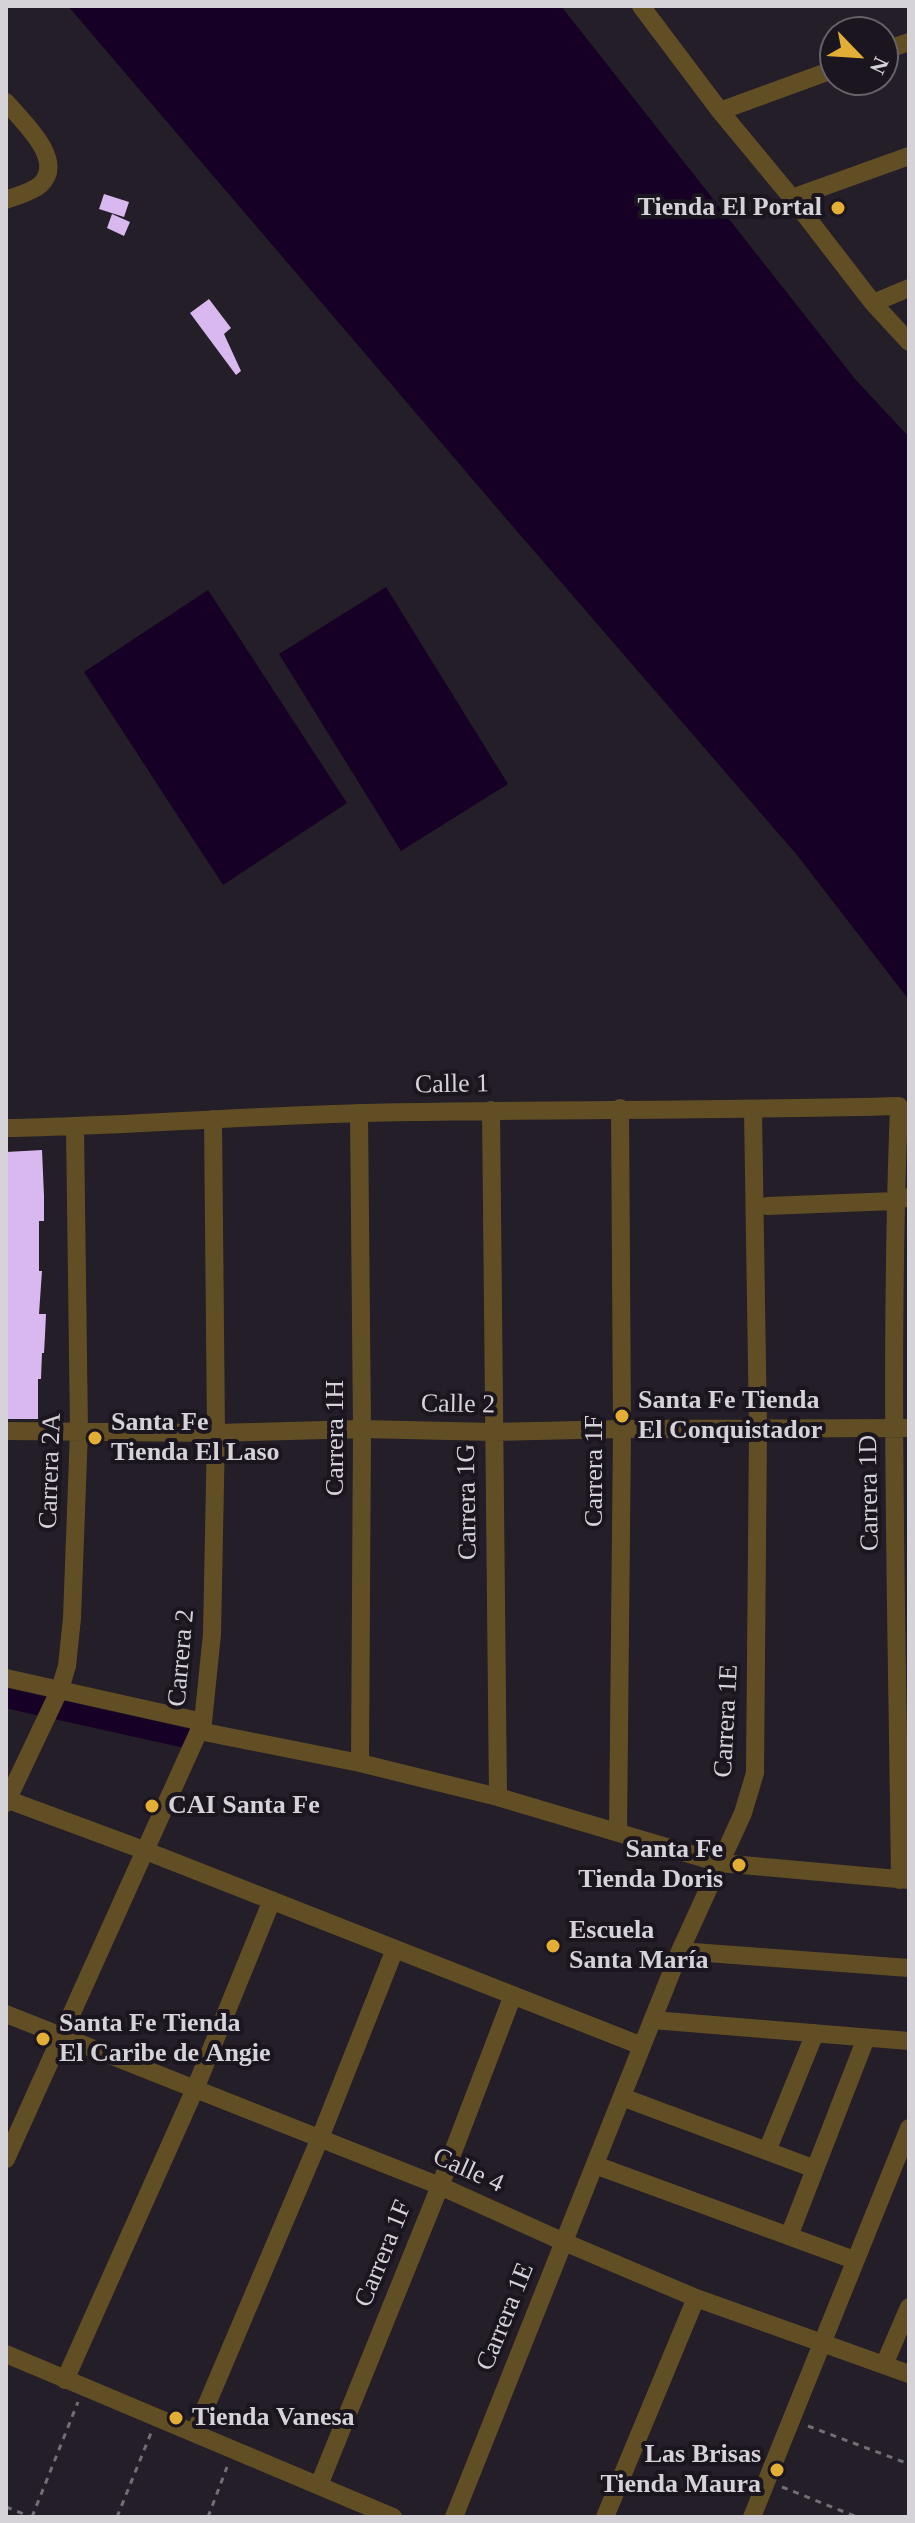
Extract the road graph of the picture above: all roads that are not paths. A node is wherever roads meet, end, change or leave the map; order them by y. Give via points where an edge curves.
1 (641, 6) edge
2 (819, 75) edge
3 (6, 102) edge
4 (720, 111) junction
5 (909, 156) edge
6 (792, 198) junction
7 (6, 200) edge
8 (909, 288) edge
9 (873, 303) junction
10 (909, 342) edge
11 (899, 1106) joint
12 (620, 1108) junction
13 (491, 1110) junction
14 (753, 1110) junction
15 (359, 1113) junction
16 (213, 1119) junction
17 (75, 1127) junction
18 (6, 1128) edge
19 (902, 1199) edge
20 (767, 1206) dead end
21 (902, 1428) edge
22 (362, 1429) junction
23 (622, 1429) junction
24 (758, 1430) junction
25 (6, 1431) edge
26 (79, 1431) junction
27 (493, 1432) junction
28 (216, 1433) junction
29 (6, 1678) edge
30 (58, 1692) junction
31 (199, 1733) junction
32 (360, 1763) junction
33 (498, 1797) junction
34 (7, 1801) edge
35 (618, 1833) junction
36 (146, 1851) junction
37 (720, 1863) junction
38 (904, 1880) edge
39 (272, 1900) junction
40 (395, 1949) junction
41 (680, 1951) junction
42 (909, 1968) edge
43 (513, 1995) junction
44 (6, 2014) edge
45 (653, 2020) junction
46 (815, 2033) junction
47 (61, 2036) junction
48 (866, 2038) junction
49 (909, 2041) edge
50 (642, 2046) junction
51 (195, 2089) junction
52 (622, 2097) junction
53 (909, 2128) edge
54 (320, 2138) junction
55 (767, 2151) junction
56 (6, 2159) edge
57 (595, 2165) junction
58 (815, 2169) junction
59 (440, 2186) junction
60 (789, 2236) junction
61 (564, 2242) junction
62 (854, 2260) junction
63 (696, 2298) junction
64 (909, 2307) edge
65 (823, 2342) junction
66 (6, 2354) edge
67 (884, 2365) junction
68 (909, 2374) edge
69 (65, 2380) junction
70 (195, 2432) junction
71 (319, 2485) junction
72 (393, 2517) edge
73 (454, 2517) edge
74 (605, 2517) edge
75 (752, 2517) edge

1 - 4 street
2 - 4 street
3 - 7 street via 48,155 49,171 40,185
4 - 6 street
5 - 6 street
6 - 9 street
8 - 9 street
9 - 10 street
11 - 14 street, Calle 1
11 - 19 street, Carrera 1D
12 - 13 street, Calle 1
12 - 14 street, Calle 1
12 - 23 street, Carrera 1F
13 - 15 street, Calle 1
13 - 27 street, Carrera 1G
14 - 24 street, Carrera 1E
15 - 16 street, Calle 1
15 - 22 street, Carrera 1H
16 - 17 street, Calle 1
16 - 28 street, Carrera 2
17 - 18 street, Calle 1
17 - 26 street, Carrera 2A
19 - 20 street
19 - 21 street, Carrera 1D
21 - 24 street, Calle 2
21 - 38 street, Carrera 1D
22 - 27 street, Calle 2
22 - 28 street, Calle 2
22 - 32 street, Carrera 1H
23 - 24 street, Calle 2
23 - 27 street, Calle 2
23 - 35 street, Carrera 1F
24 - 37 street, Carrera 1E via 755,1773
25 - 26 street, Calle 2
26 - 28 street, Calle 2
26 - 30 street, Carrera 2A via 72,1618 67,1666
27 - 33 street, Carrera 1G
28 - 31 street, Carrera 2 via 212,1634
29 - 30 street
30 - 31 street
30 - 34 street, Carrera 2A
31 - 32 street
31 - 36 street, Carrera 2
32 - 33 street
33 - 35 street
34 - 36 street
35 - 37 street
36 - 39 street
36 - 47 street, Carrera 2
37 - 38 street
37 - 41 street, Carrera 1E
39 - 40 street
39 - 51 street
40 - 43 street
40 - 54 street
41 - 42 street
41 - 45 street, Carrera 1E
43 - 50 street
43 - 59 street, Carrera 1F
44 - 47 street, Calle 4
45 - 46 street
45 - 50 street, Carrera 1E
46 - 48 street
46 - 55 street
47 - 51 street, Calle 4
47 - 56 street, Carrera 2
48 - 49 street
48 - 58 street
50 - 52 street, Carrera 1E
51 - 54 street, Calle 4
51 - 69 street
52 - 55 street
52 - 57 street, Carrera 1E
53 - 62 street
54 - 59 street, Calle 4
54 - 70 street
55 - 58 street
57 - 60 street
57 - 61 street, Carrera 1E
58 - 60 street
59 - 61 street, Calle 4
59 - 71 street, Carrera 1F
60 - 62 street
61 - 63 street, Calle 4
61 - 73 street, Carrera 1E
62 - 65 street
63 - 65 street, Calle 4
63 - 74 street
64 - 67 street
65 - 67 street, Calle 4
65 - 75 street
66 - 69 street
67 - 68 street, Calle 4
69 - 70 street
70 - 71 street
71 - 72 street

